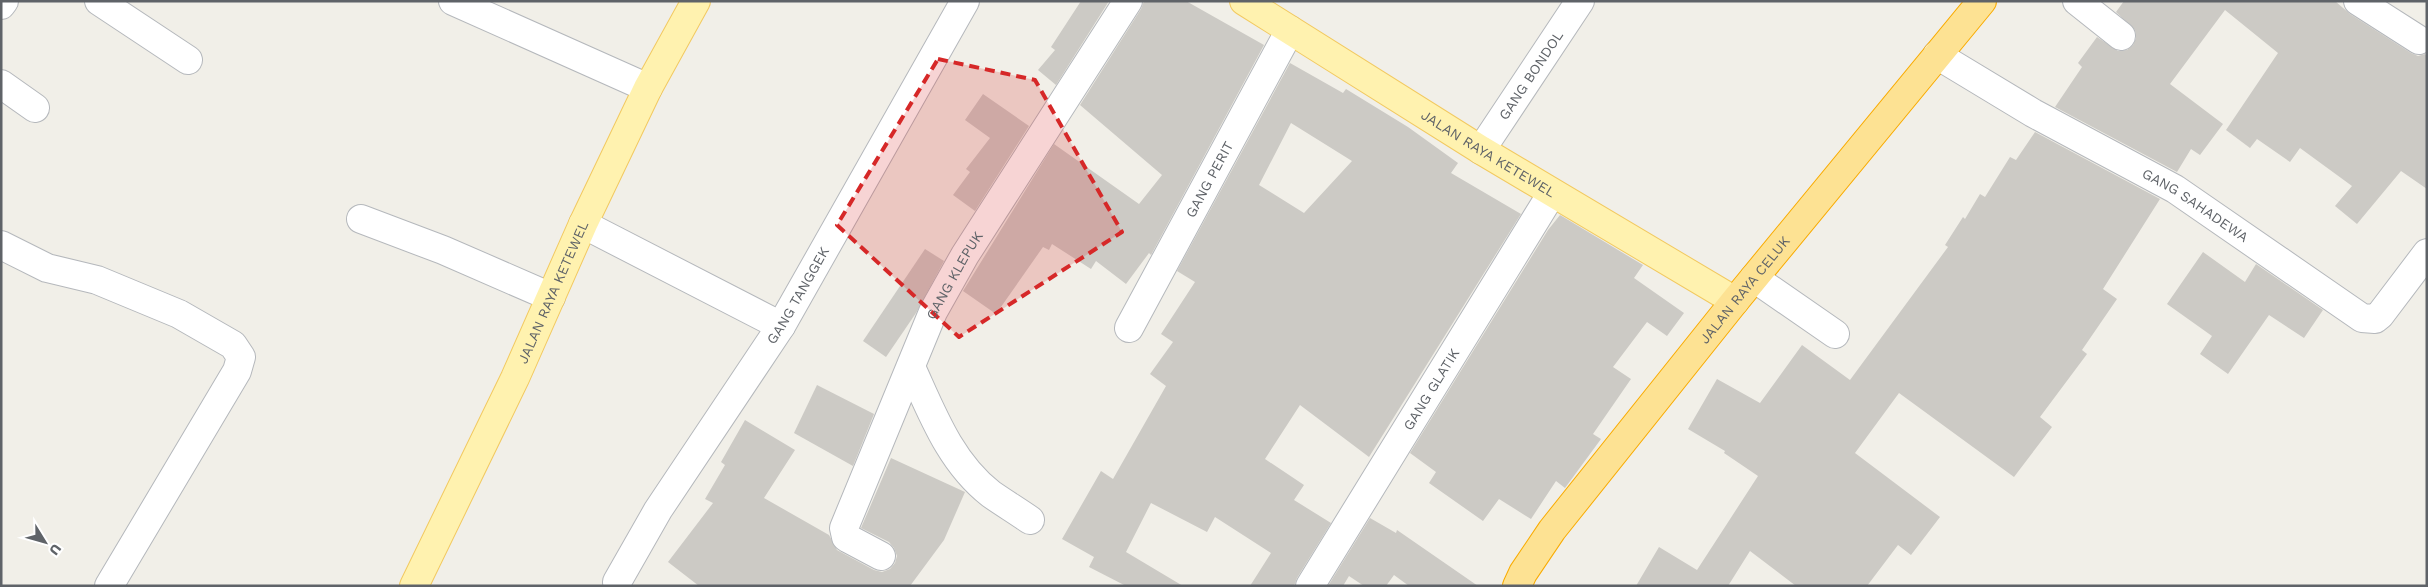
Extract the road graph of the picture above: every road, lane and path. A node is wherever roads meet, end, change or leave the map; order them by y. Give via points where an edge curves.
1 (4, 1) edge
2 (99, 1) edge
3 (453, 1) edge
4 (696, 1) edge
5 (965, 1) edge
6 (1128, 1) edge
7 (1244, 1) edge
8 (1580, 1) edge
9 (2077, 1) edge
10 (2358, 1) edge
11 (1981, 2) edge
12 (1, 5) edge
13 (1290, 30) junction
14 (2120, 36) dead end
15 (2419, 40) dead end
16 (1937, 55) junction
17 (188, 60) dead end
18 (1, 84) edge
19 (648, 88) junction
20 (35, 108) dead end
21 (1480, 150) junction
22 (1552, 193) junction
23 (361, 219) dead end
24 (583, 224) junction
25 (1, 245) edge
26 (2427, 252) edge
27 (1754, 278) junction
28 (551, 296) junction
29 (1735, 301) junction
30 (781, 326) junction
31 (1128, 328) dead end
32 (1835, 334) dead end
33 (911, 367) junction
34 (1030, 520) dead end
35 (881, 556) dead end
36 (617, 582) dead end
37 (109, 586) edge
38 (414, 586) edge
39 (1310, 586) edge
40 (1517, 586) edge

1 - 12 street
2 - 17 street
3 - 19 street
4 - 19 main road, JALAN RAYA KETEWEL
5 - 30 street, GANG TANGGEK
6 - 33 street, GANG KLEPUK via 965,255 933,312
7 - 13 main road, JALAN RAYA KETEWEL
8 - 21 street, GANG BONDOL
9 - 14 street
10 - 15 street
11 - 16 highway, JALAN RAYA CELUK
13 - 21 main road, JALAN RAYA KETEWEL
13 - 31 street, GANG PERIT
16 - 26 street, GANG SAHADEWA via 2033,113 2175,189 2362,318 2375,319 2380,315
16 - 27 highway, JALAN RAYA CELUK
18 - 20 street
19 - 24 main road, JALAN RAYA KETEWEL
21 - 22 main road, JALAN RAYA KETEWEL
22 - 29 main road, JALAN RAYA KETEWEL
22 - 39 street, GANG GLATIK
23 - 28 street
24 - 28 main road, JALAN RAYA KETEWEL
24 - 30 street
25 - 37 street via 47,268 97,280 163,307 233,345 239,352 237,371
27 - 29 highway, JALAN RAYA CELUK
27 - 32 street
28 - 38 main road, JALAN RAYA KETEWEL
29 - 40 highway, JALAN RAYA CELUK via 1552,530
30 - 36 street, GANG TANGGEK via 658,510
33 - 34 street via 945,440 964,466 991,493
33 - 35 street, GANG KLEPUK via 844,528 850,540

